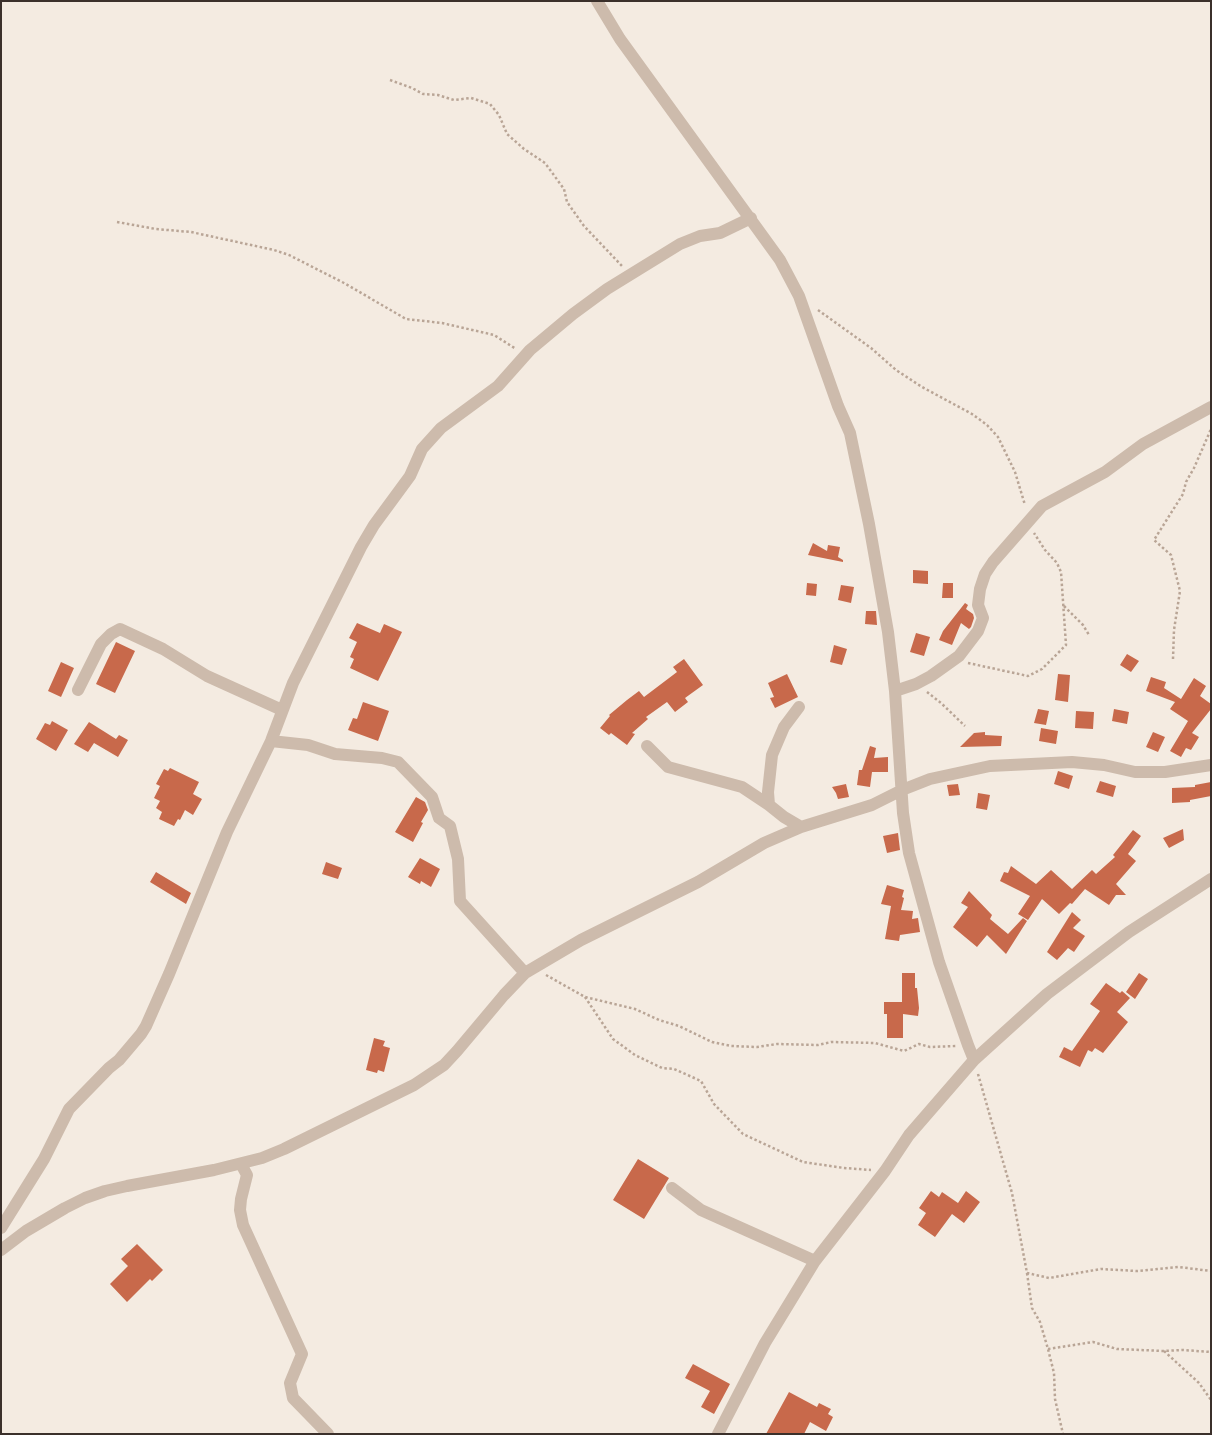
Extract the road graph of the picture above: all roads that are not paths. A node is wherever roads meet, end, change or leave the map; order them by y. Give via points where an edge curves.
1 (597, 1) edge
2 (751, 218) junction
3 (1211, 407) edge
4 (78, 690) dead end
5 (895, 691) junction
6 (799, 707) dead end
7 (282, 710) junction
8 (272, 741) junction
9 (647, 746) dead end
10 (1211, 765) edge
11 (902, 790) junction
12 (769, 805) junction
13 (801, 826) junction
14 (1211, 879) edge
15 (529, 970) junction
16 (974, 1060) junction
17 (241, 1164) junction
18 (672, 1188) dead end
19 (1, 1228) edge
20 (1, 1250) edge
21 (815, 1261) junction
22 (328, 1434) edge
23 (718, 1434) edge

1 - 2 street via 620,39
2 - 5 street via 780,260 799,296 850,433 871,534
2 - 7 street via 720,233 680,244 607,289 530,350 498,386 441,428 422,449 410,476 374,525 348,571
3 - 5 street via 1143,444 1105,472 1042,506 985,574 978,605 983,618 978,631 959,656 931,676
4 - 7 street via 102,644 120,629 207,676
5 - 11 street
6 - 12 street via 784,727 772,755
7 - 8 street
8 - 15 street via 398,762 432,797 439,818 450,826 458,859 460,901
8 - 19 street via 227,832 146,1026 119,1060 69,1109 44,1159
9 - 12 street via 668,767 742,787
10 - 11 street via 1165,772 1135,772 1072,762 990,766 930,779
11 - 13 street via 872,805
11 - 16 street via 909,853 939,962
12 - 13 street
13 - 15 street
14 - 16 street via 1129,932 1054,989
15 - 17 street via 504,995 458,1052 431,1074 284,1149
16 - 21 street via 909,1135
17 - 20 street via 127,1186 85,1198 26,1231
17 - 22 street via 247,1175 240,1210 243,1225 302,1354 290,1383 293,1398
18 - 21 street via 701,1210
21 - 23 street via 765,1344

